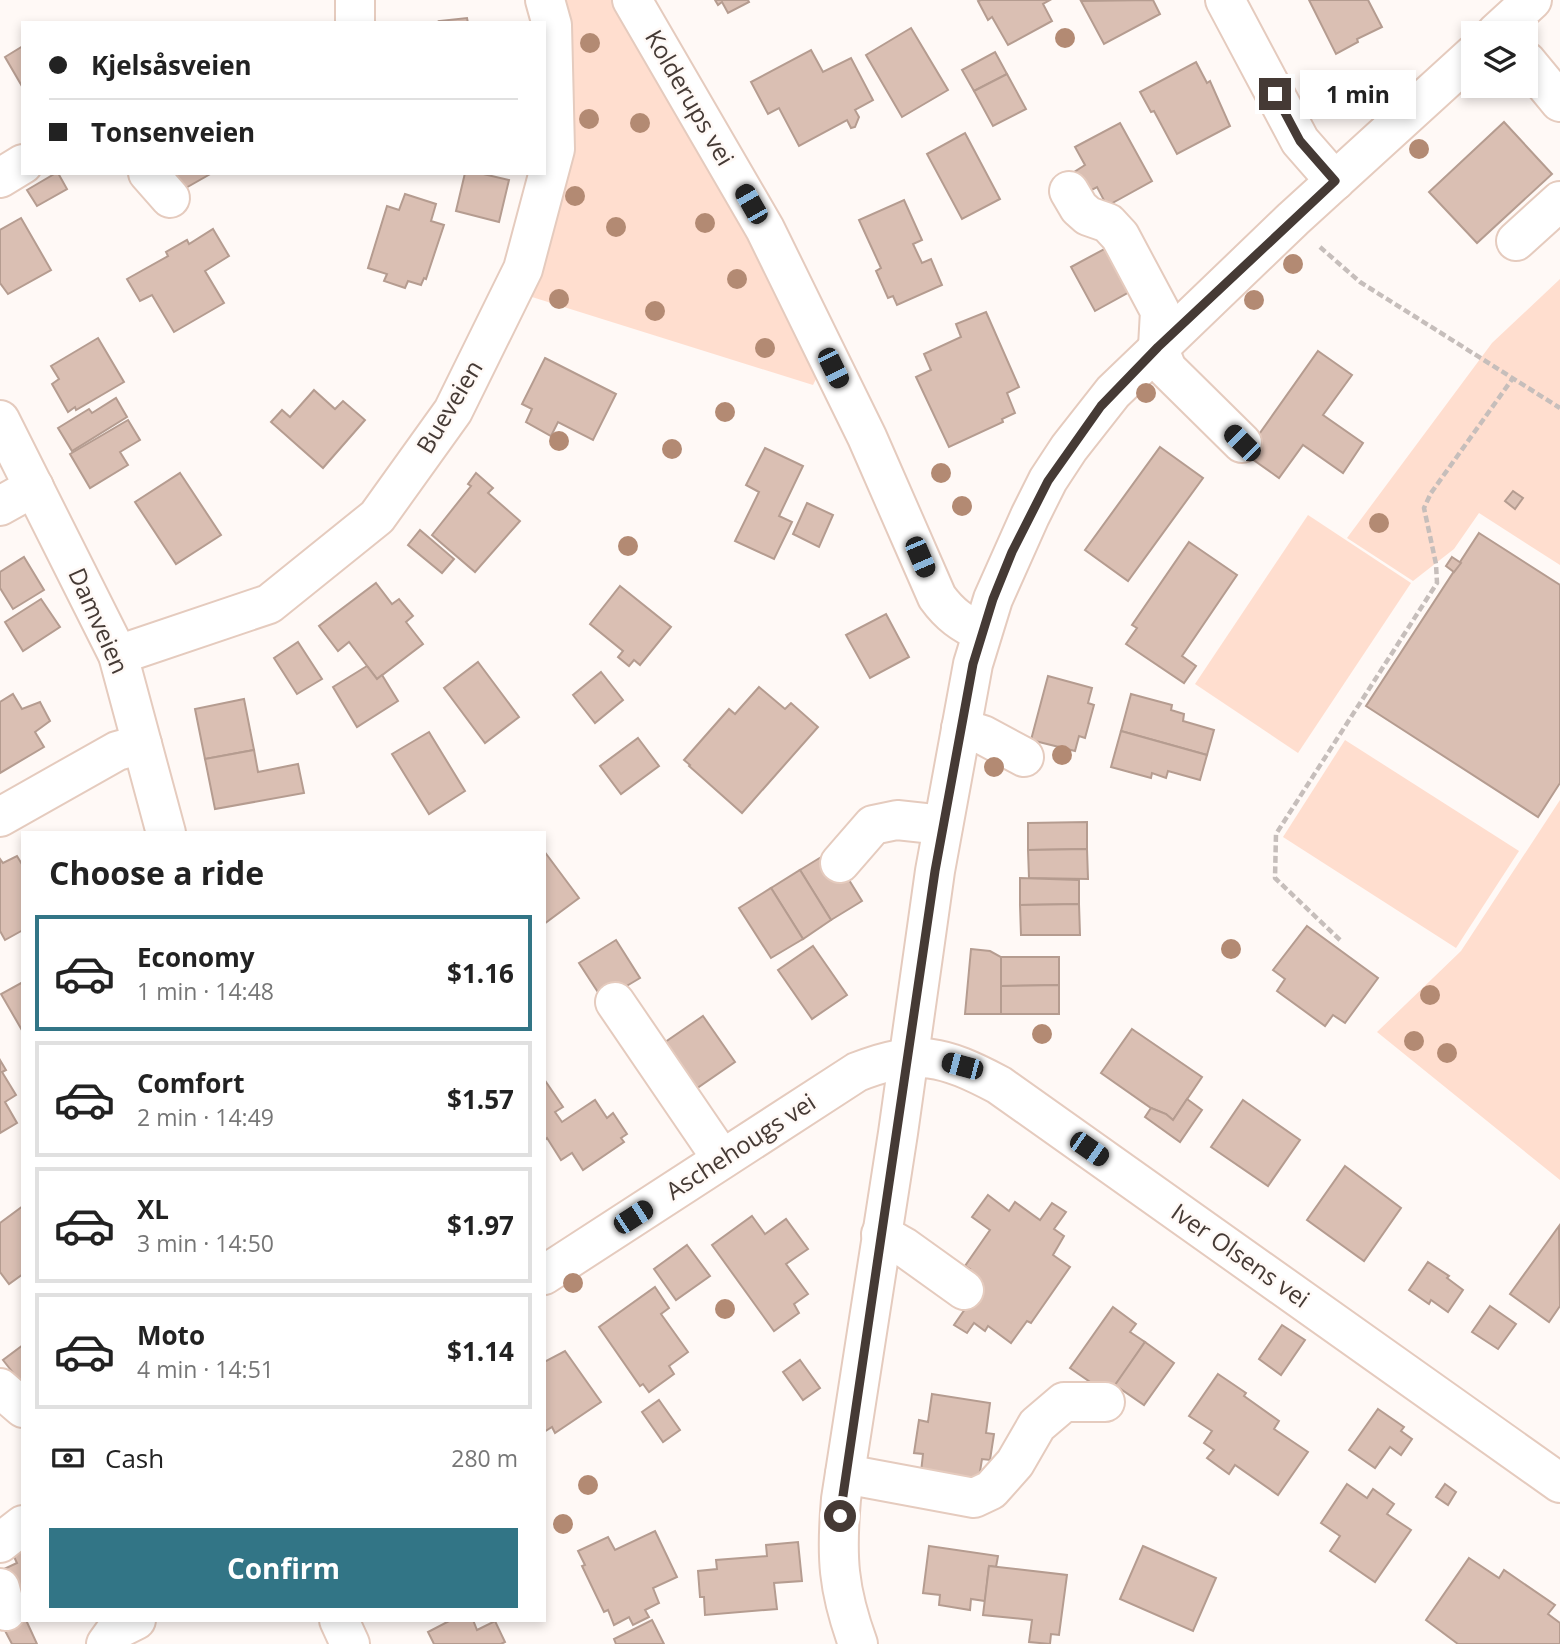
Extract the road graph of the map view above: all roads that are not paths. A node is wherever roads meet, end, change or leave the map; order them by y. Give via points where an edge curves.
1 (355, 0) edge
2 (545, 0) edge
3 (632, 0) edge
4 (1225, 0) edge
5 (1532, 0) edge
6 (355, 21) edge
7 (1510, 21) edge
8 (1461, 66) edge
9 (1538, 75) edge
10 (1560, 102) edge
11 (21, 165) edge
12 (0, 178) edge
13 (1335, 181) junction
14 (1069, 191) dead end
15 (1560, 201) edge
16 (1516, 241) dead end
17 (1158, 347) junction
18 (0, 421) edge
19 (1242, 443) dead end
20 (34, 486) junction
21 (0, 506) edge
22 (982, 633) junction
23 (118, 656) junction
24 (961, 728) junction
25 (142, 744) junction
26 (1024, 757) dead end
27 (0, 817) edge
28 (943, 825) junction
29 (165, 831) edge
30 (841, 863) dead end
31 (615, 1002) dead end
32 (909, 1057) junction
33 (722, 1159) junction
34 (881, 1234) junction
35 (546, 1274) edge
36 (964, 1290) dead end
37 (0, 1388) edge
38 (1105, 1402) dead end
39 (21, 1406) edge
40 (845, 1474) junction
41 (1560, 1483) edge
42 (21, 1527) edge
43 (0, 1543) edge
44 (132, 1622) edge
45 (340, 1622) edge
46 (106, 1644) edge
47 (350, 1644) edge
48 (858, 1644) edge

1 - 6 street
2 - 23 street, Bueveien via 552,24 555,149 523,269 453,411 377,517 269,604
3 - 22 street, Kolderups vei via 765,229 867,437 937,597 958,622
4 - 13 street via 1300,141
5 - 7 street
8 - 13 street
9 - 10 street
11 - 12 street
13 - 17 street
14 - 17 street via 1088,216 1108,223 1120,236 1160,311
15 - 16 street
17 - 19 street via 1167,369
17 - 22 street via 1105,401 1048,481 1012,552
18 - 20 street, Damveien
20 - 21 street
20 - 23 street, Damveien
22 - 24 street
23 - 25 street, Damveien
24 - 26 street via 983,734
24 - 28 street
25 - 27 street via 117,751
25 - 29 street, Damveien
28 - 30 street via 897,820 873,825
28 - 32 street
31 - 33 street
32 - 33 street, Aschehougs vei via 857,1072
32 - 34 street
32 - 41 street, Iver Olsens vei via 962,1066 999,1085
33 - 35 street, Aschehougs vei
34 - 36 street
34 - 40 street
37 - 39 street
38 - 40 street via 1064,1402 1037,1425 991,1490 974,1498
40 - 48 street via 839,1569
42 - 43 street
44 - 46 street via 116,1630
45 - 47 street

